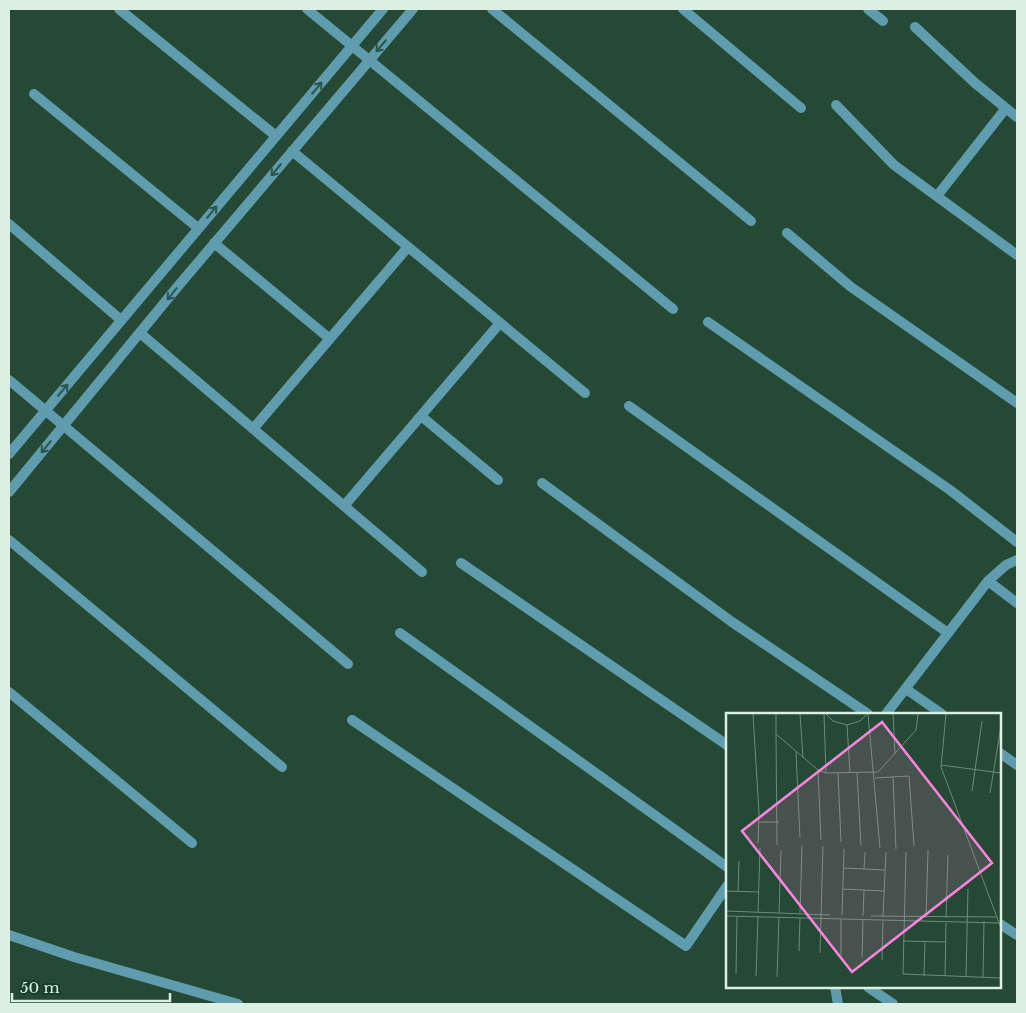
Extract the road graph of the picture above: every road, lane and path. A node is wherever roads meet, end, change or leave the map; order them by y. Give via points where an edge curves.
1 (119, 9) edge
2 (307, 9) edge
3 (383, 9) edge
4 (413, 9) edge
5 (492, 9) edge
6 (682, 9) edge
7 (868, 9) edge
8 (883, 21) dead end
9 (915, 27) dead end
10 (352, 46) junction
11 (369, 60) junction
12 (34, 94) dead end
13 (836, 105) dead end
14 (801, 108) dead end
15 (1006, 108) junction
16 (1017, 117) edge
17 (276, 136) junction
18 (292, 151) junction
19 (937, 196) junction
20 (751, 221) dead end
21 (9, 224) edge
22 (198, 228) junction
23 (787, 233) dead end
24 (214, 243) junction
25 (408, 247) junction
26 (1017, 255) edge
27 (673, 309) dead end
28 (121, 320) junction
29 (708, 322) dead end
30 (500, 323) junction
31 (140, 333) junction
32 (330, 339) junction
33 (9, 380) edge
34 (585, 393) dead end
35 (1017, 403) edge
36 (629, 406) dead end
37 (46, 410) junction
38 (421, 416) junction
39 (64, 425) junction
40 (253, 429) junction
41 (9, 454) edge
42 (498, 480) dead end
43 (542, 483) dead end
44 (9, 492) edge
45 (344, 506) junction
46 (9, 540) edge
47 (1017, 542) edge
48 (1017, 560) edge
49 (461, 563) dead end
50 (422, 572) dead end
51 (988, 581) junction
52 (1017, 603) edge
53 (400, 633) dead end
54 (948, 633) junction
55 (348, 664) dead end
56 (906, 689) junction
57 (9, 692) edge
58 (867, 713) edge
59 (887, 713) edge
60 (941, 713) edge
61 (352, 720) dead end
62 (726, 744) edge
63 (1001, 754) edge
64 (1017, 765) edge
65 (282, 768) dead end
66 (192, 843) dead end
67 (726, 866) edge
68 (726, 887) edge
69 (1001, 925) edge
70 (9, 935) edge
71 (1017, 935) edge
72 (835, 988) edge
73 (869, 988) edge
74 (238, 1004) edge
75 (838, 1004) edge
76 (893, 1004) edge

1 - 17 street
2 - 10 street
3 - 10 street
4 -> 11 street
5 - 20 street
6 - 14 street
7 - 8 street
9 - 15 street
10 - 11 street
17 -> 10 street
11 - 18 street
11 - 27 street
12 - 22 street
13 - 19 street via 894,165
15 - 16 street
15 - 19 street
22 -> 17 street
18 -> 24 street
18 - 25 street
19 - 26 street
21 - 28 street
22 - 28 street
23 - 35 street via 851,287
24 -> 31 street
24 - 32 street
25 - 30 street
25 - 32 street
37 -> 28 street
29 - 47 street via 950,490
30 - 34 street
30 - 38 street
31 - 39 street
31 - 40 street
32 - 40 street
33 - 37 street
36 - 54 street
37 - 39 street
37 - 41 street
38 - 42 street
38 - 45 street
39 -> 44 street
39 - 55 street
40 - 45 street
43 - 58 street via 732,622
45 - 50 street
46 - 65 street
48 - 51 street
49 - 62 street
51 - 52 street
51 - 54 street
53 - 67 street
54 - 56 street
56 - 59 street
56 - 60 street
57 - 66 street
61 - 68 street via 686,946
63 - 64 street
69 - 71 street
70 - 74 street
72 - 75 street
73 - 76 street

